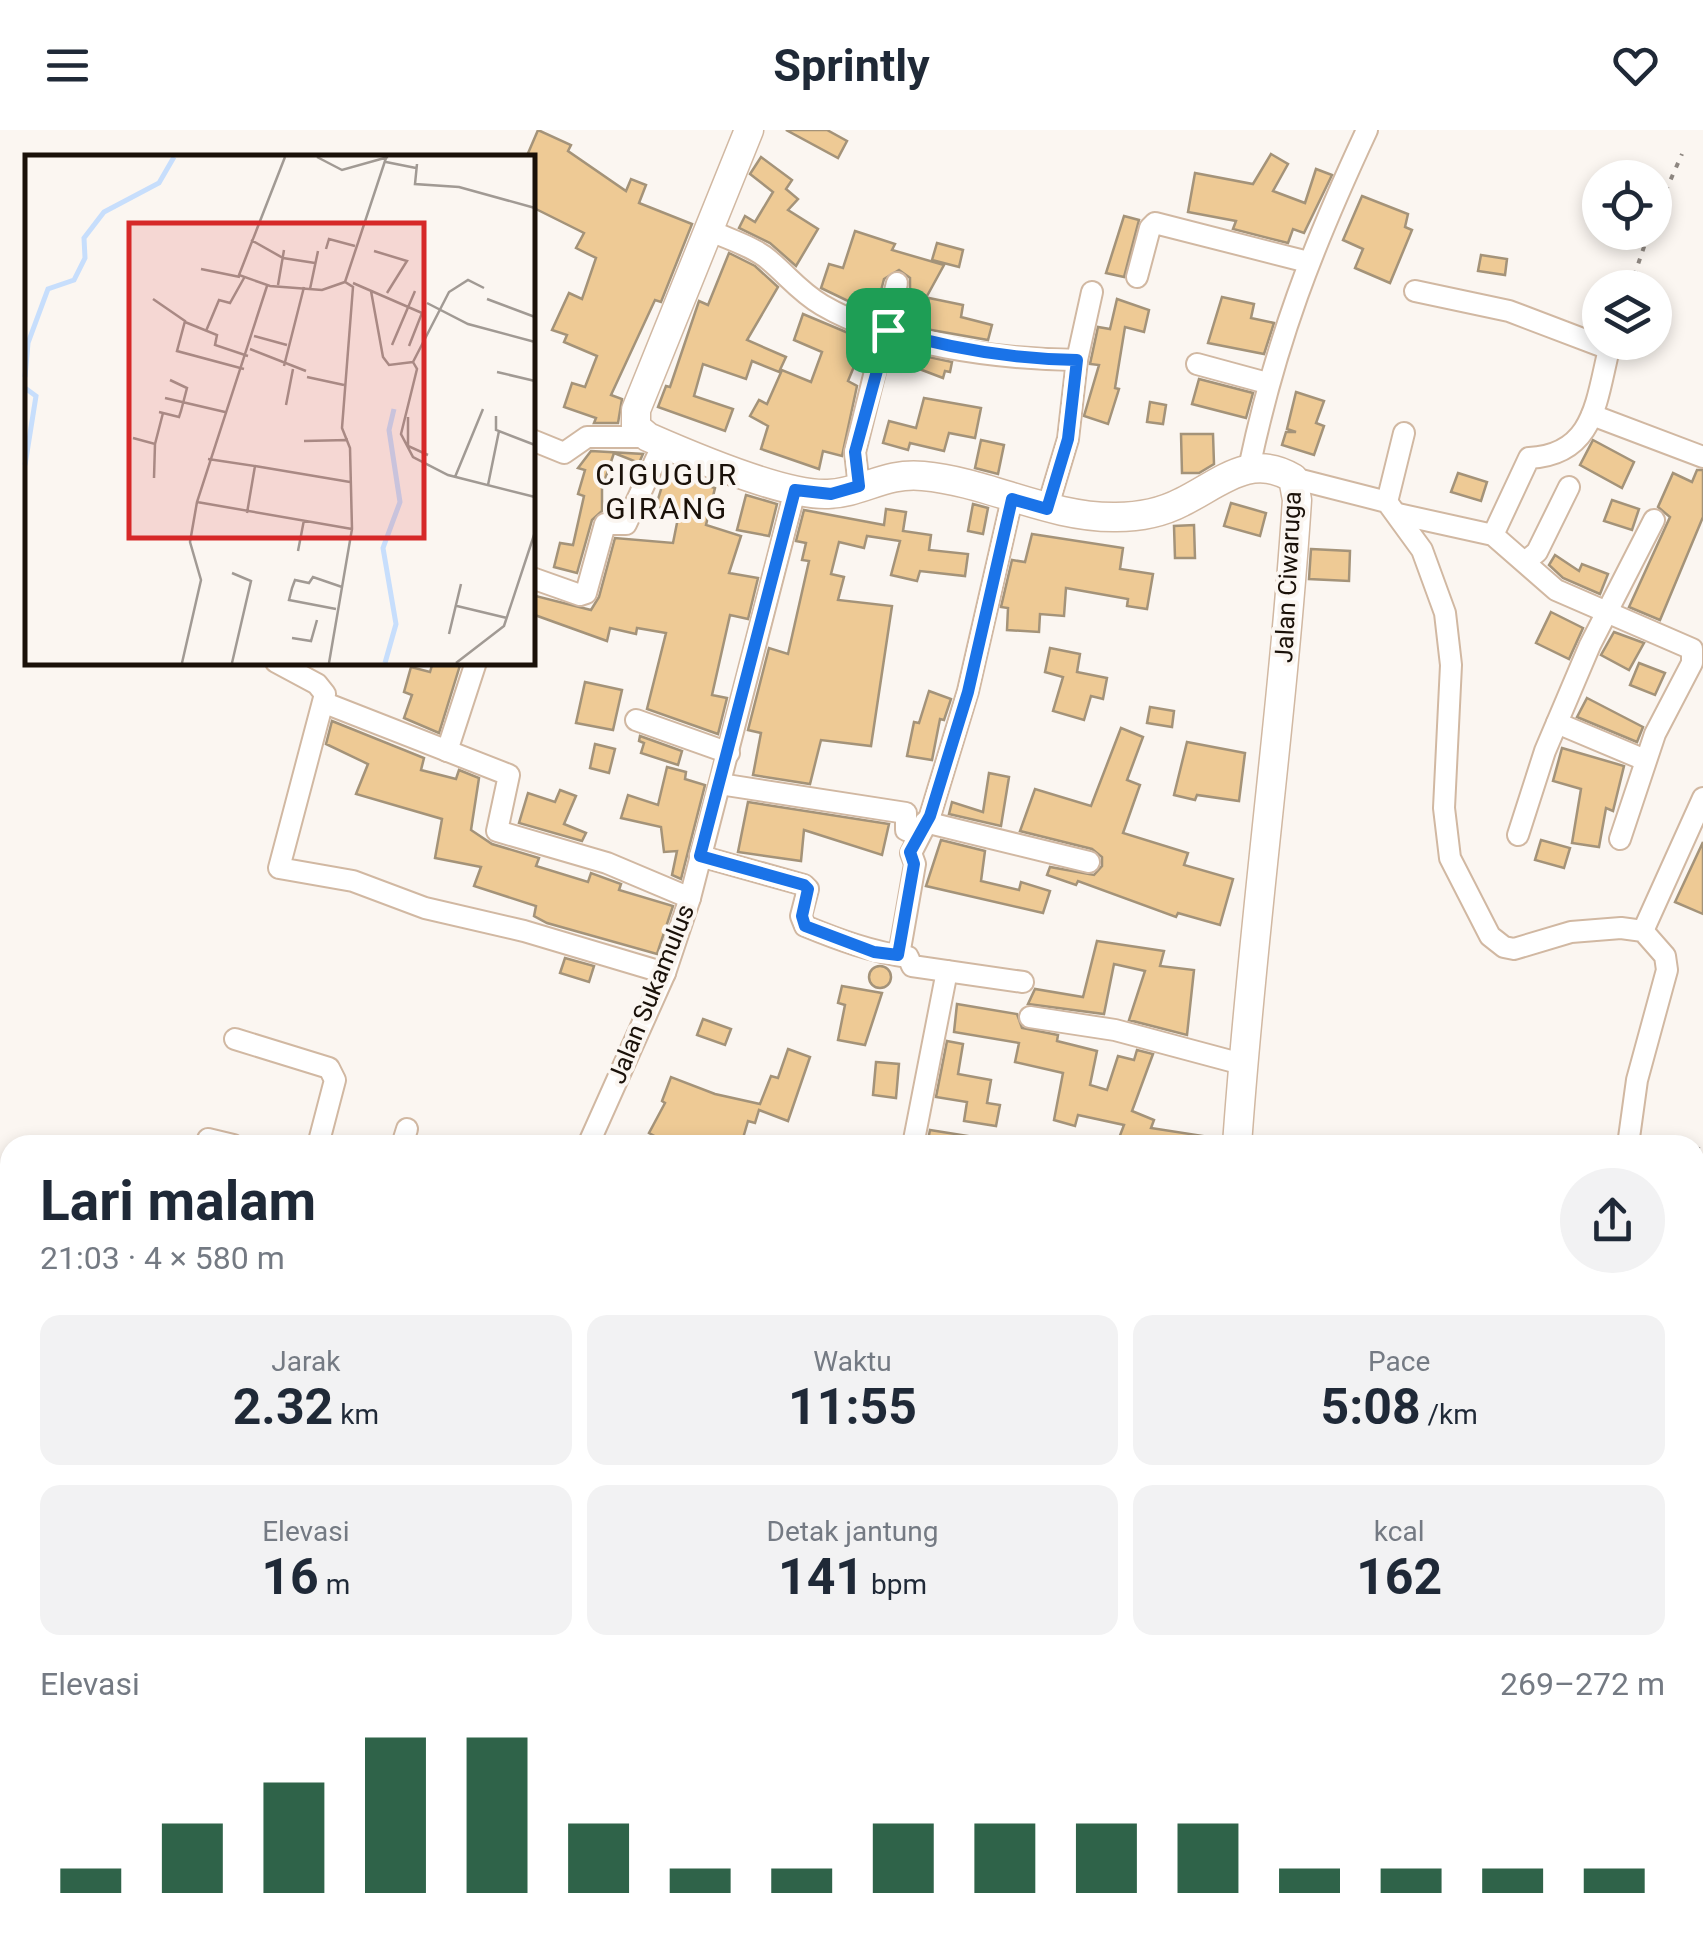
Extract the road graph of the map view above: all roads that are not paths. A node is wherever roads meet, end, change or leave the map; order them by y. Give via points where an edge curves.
1 (749, 130) edge
2 (1367, 130) edge
3 (707, 229) junction
4 (1308, 262) junction
5 (1138, 276) dead end
6 (897, 283) dead end
7 (1414, 290) dead end
8 (1092, 292) dead end
9 (888, 330) junction
10 (1077, 360) junction
11 (1197, 364) dead end
12 (1267, 383) junction
13 (1592, 415) junction
14 (1404, 434) dead end
15 (655, 440) junction
16 (535, 441) edge
17 (1703, 457) edge
18 (1249, 468) junction
19 (1292, 478) junction
20 (859, 486) junction
21 (1569, 487) dead end
22 (795, 490) junction
23 (1012, 499) junction
24 (1392, 508) junction
25 (1047, 509) junction
26 (1654, 520) dead end
27 (1493, 535) junction
28 (1526, 561) junction
29 (535, 579) edge
30 (1610, 612) junction
31 (282, 665) edge
32 (475, 665) edge
33 (324, 704) junction
34 (636, 720) dead end
35 (1557, 723) junction
36 (448, 752) junction
37 (729, 753) junction
38 (1645, 760) junction
39 (720, 784) junction
40 (1703, 798) edge
41 (921, 828) junction
42 (1518, 834) dead end
43 (1620, 839) dead end
44 (700, 856) junction
45 (1089, 862) dead end
46 (690, 898) junction
47 (1643, 931) junction
48 (898, 955) junction
49 (947, 971) junction
50 (664, 973) junction
51 (1024, 982) dead end
52 (1030, 1017) dead end
53 (235, 1039) dead end
54 (1242, 1064) junction
55 (321, 1135) edge
56 (592, 1135) edge
57 (915, 1135) edge
58 (1238, 1135) edge
59 (1629, 1135) edge

1 - 3 street
2 - 4 street
3 - 9 street via 769,260 826,307
3 - 15 street via 636,410 636,426
4 - 5 street via 1155,223
4 - 12 street
6 - 9 street
7 - 13 street via 1509,311 1610,349
8 - 10 street
9 - 10 street via 1021,360
9 - 20 street via 855,452
10 - 25 street via 1068,439
11 - 12 street
12 - 18 street
13 - 17 street
13 - 27 street via 1565,453 1529,458 1522,466
14 - 24 street
15 - 16 street via 586,437 564,453
15 - 22 street, Jalan Ciwaruga
15 - 29 street via 626,524 604,524 586,592
18 - 19 street, Jalan Ciwaruga
18 - 25 street, Jalan Ciwaruga via 1152,514
19 - 24 street
19 - 54 street, Jalan Ciwaruga via 1297,500 1288,639
20 - 22 street, Jalan Ciwaruga via 831,494
20 - 23 street, Jalan Ciwaruga via 898,475 927,476
21 - 28 street via 1538,552
22 - 37 street, Jalan Sukamulus
23 - 25 street, Jalan Ciwaruga
23 - 41 street via 968,692
24 - 27 street
24 - 47 street via 1422,550 1445,613 1451,665 1444,808 1450,858 1469,902 1504,948 1598,928
26 - 30 street
27 - 28 street
28 - 30 street via 1556,590
30 - 35 street
30 - 38 street via 1694,652
31 - 33 street via 317,684
32 - 36 street
33 - 36 street
33 - 50 street via 279,868 353,881 425,908
34 - 37 street
35 - 38 street
35 - 42 street
36 - 46 street via 509,774 497,831 607,862
37 - 39 street, Jalan Sukamulus
38 - 43 street
39 - 41 street via 906,813 906,830
39 - 44 street, Jalan Sukamulus
40 - 47 street
41 - 45 street
41 - 48 street via 910,852 914,864
44 - 46 street, Jalan Sukamulus
44 - 48 street via 804,885 805,926
46 - 50 street, Jalan Sukamulus
47 - 59 street via 1660,944 1668,970
48 - 49 street via 908,956 912,966
49 - 51 street
49 - 57 street
50 - 56 street, Jalan Sukamulus
52 - 54 street via 1115,1030
53 - 55 street via 329,1068 335,1080
54 - 58 street, Jalan Ciwaruga

